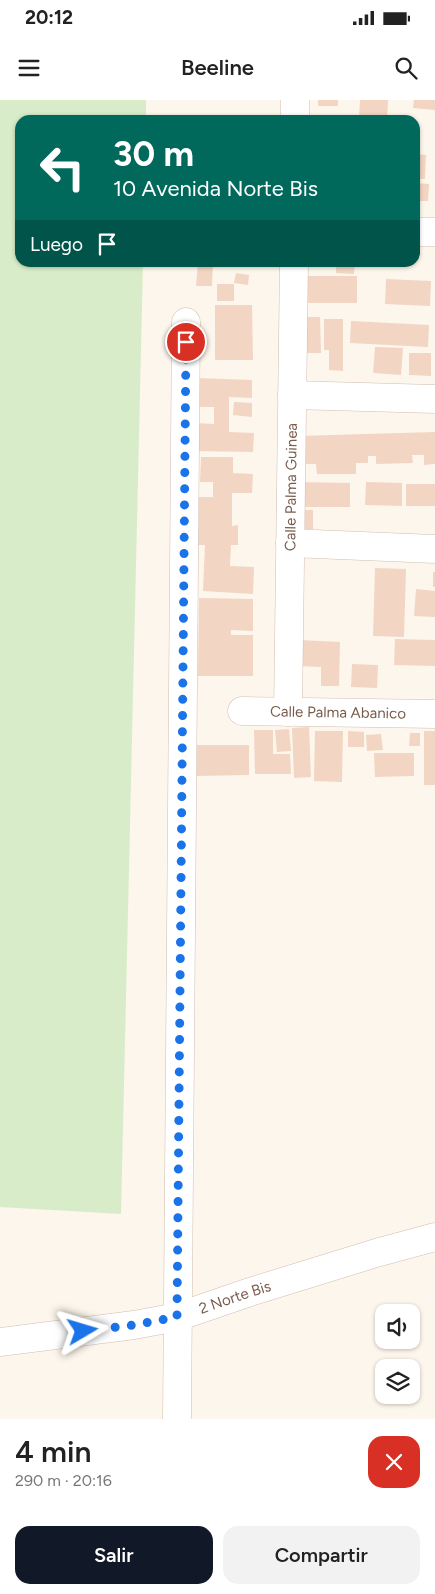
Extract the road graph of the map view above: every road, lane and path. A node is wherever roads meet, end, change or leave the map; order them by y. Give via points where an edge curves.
1 (295, 100) edge
2 (295, 115) edge
3 (420, 232) edge
4 (435, 232) edge
5 (294, 267) edge
6 (186, 322) dead end
7 (292, 396) junction
8 (435, 399) edge
9 (290, 543) junction
10 (435, 549) edge
11 (242, 712) dead end
12 (288, 712) junction
13 (435, 714) edge
14 (435, 1237) edge
15 (177, 1317) junction
16 (0, 1342) edge
17 (177, 1419) edge

1 - 2 street
3 - 4 street
5 - 7 street, Calle Palma Guinea
6 - 15 street
7 - 8 street
7 - 9 street, Calle Palma Guinea
9 - 10 street
9 - 12 street, Calle Palma Guinea
11 - 12 street, Calle Palma Abanico
12 - 13 street, Calle Palma Abanico
14 - 15 street, 2 Norte Bis via 304,1275
15 - 16 street, 2 Norte Bis
15 - 17 street

